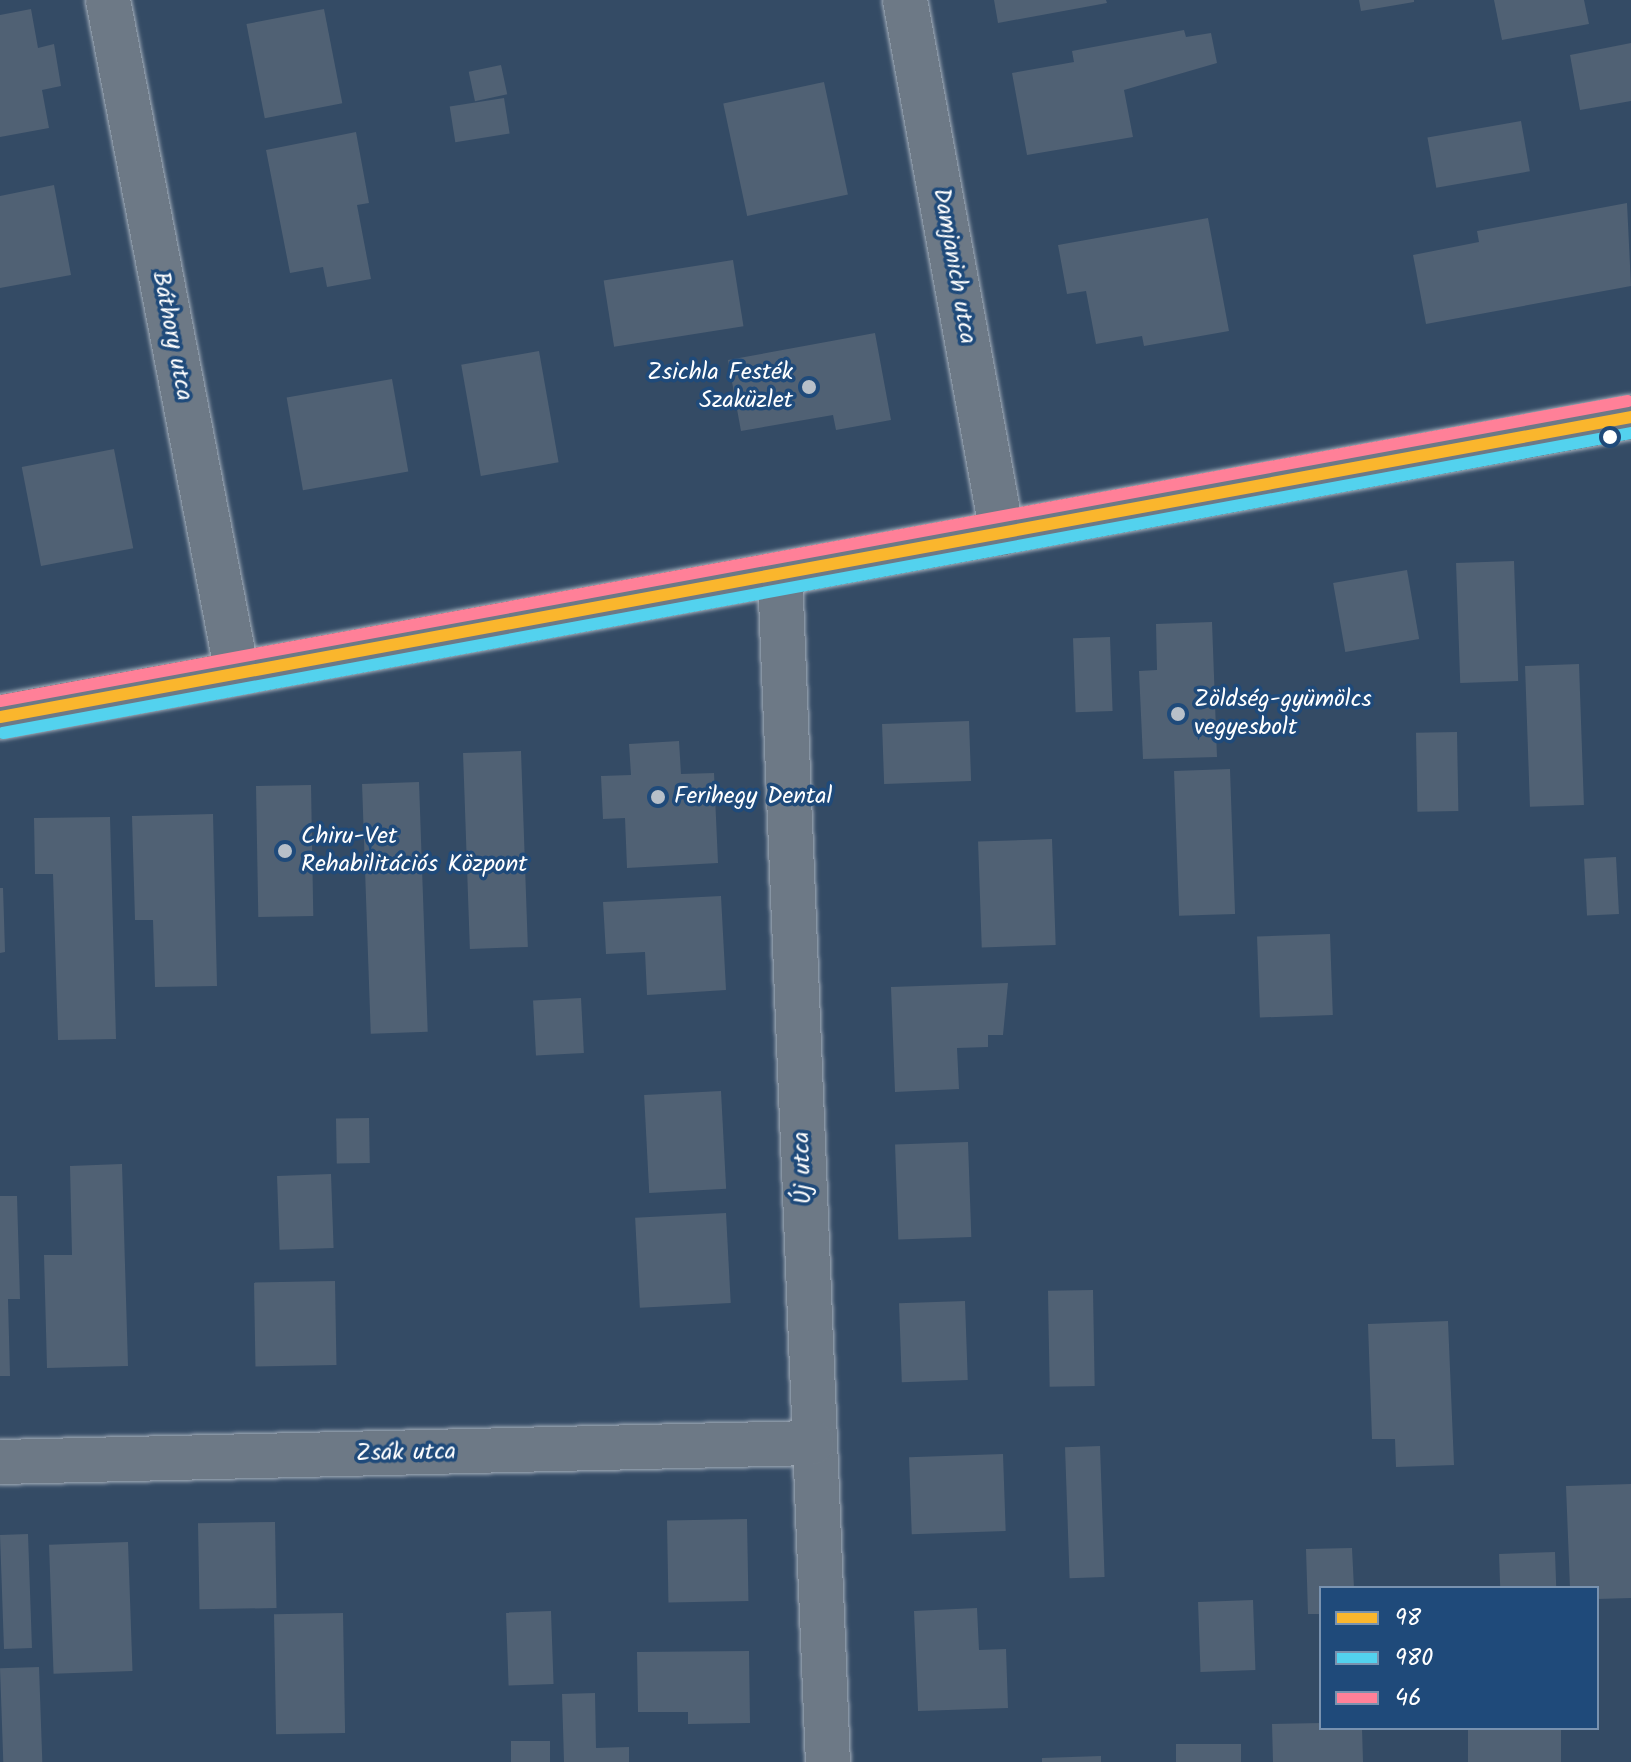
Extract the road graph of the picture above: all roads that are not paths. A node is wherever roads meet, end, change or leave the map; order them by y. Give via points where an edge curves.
1 (108, 0) edge
2 (905, 0) edge
3 (1631, 417) edge
4 (1002, 533) junction
5 (780, 574) junction
6 (237, 673) junction
7 (0, 717) edge
8 (812, 1443) junction
9 (0, 1462) edge
10 (828, 1762) edge

1 - 6 street, Báthory utca
2 - 4 street, Damjanich utca
3 - 4 street
4 - 5 street
5 - 6 street
5 - 8 street, Új utca
6 - 7 street
8 - 9 street, Zsák utca
8 - 10 street, Új utca

